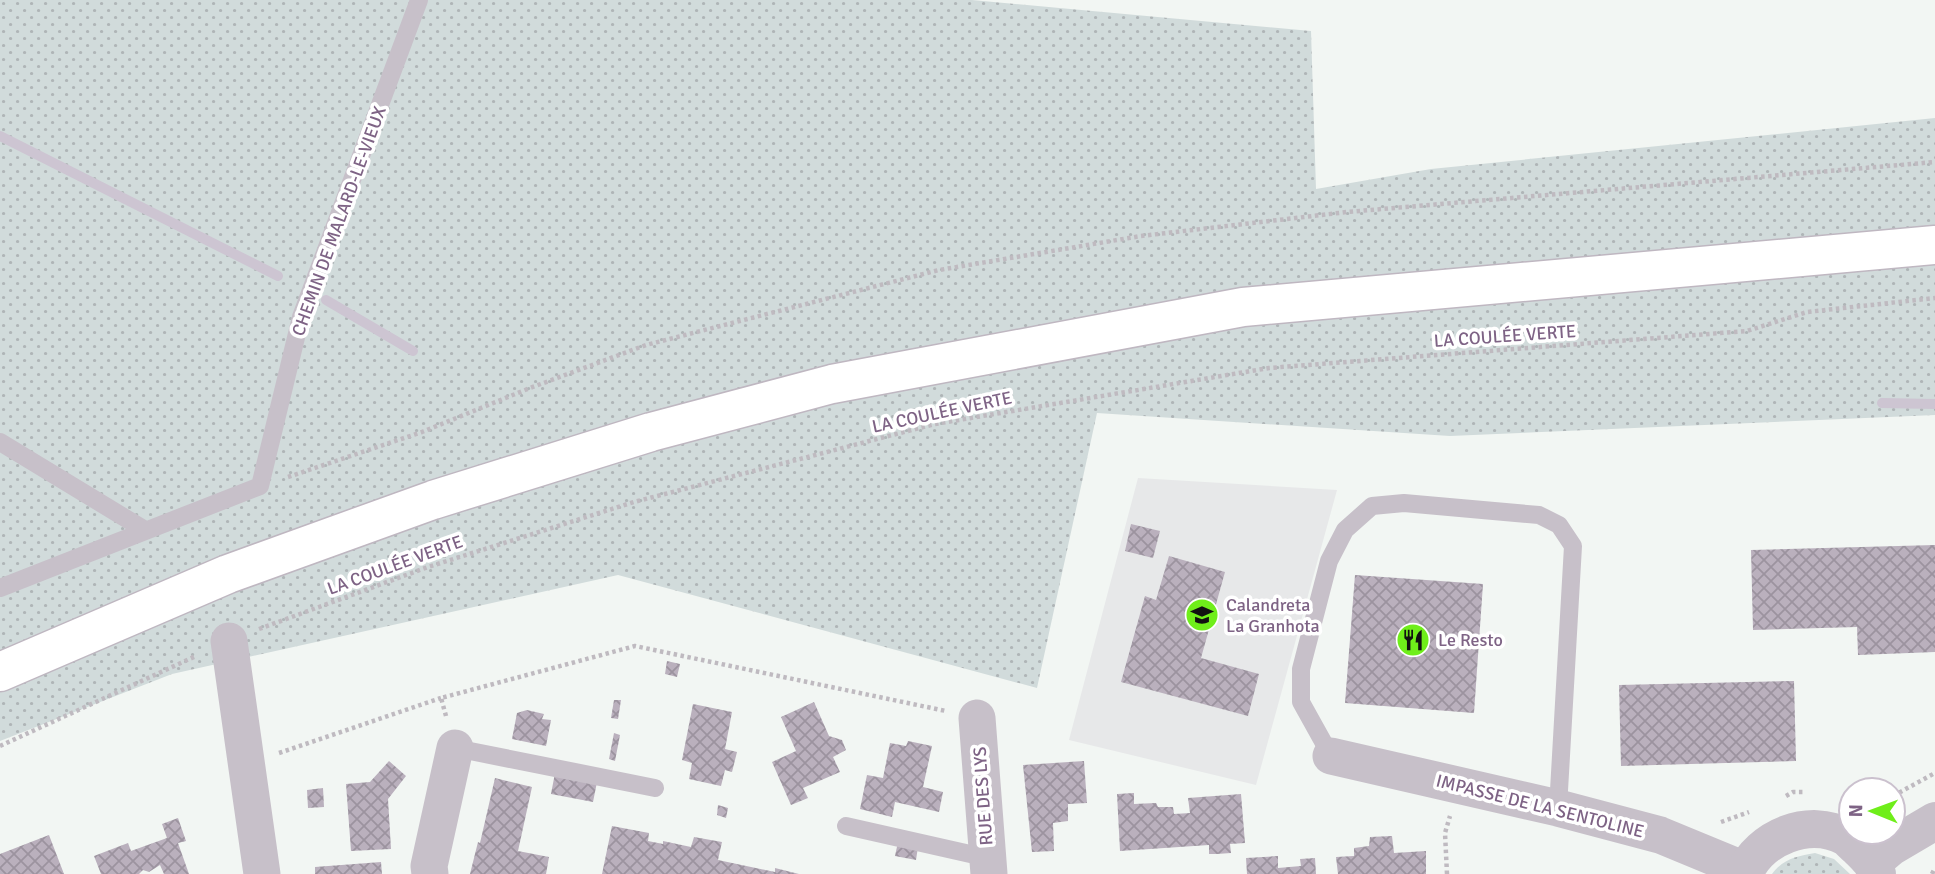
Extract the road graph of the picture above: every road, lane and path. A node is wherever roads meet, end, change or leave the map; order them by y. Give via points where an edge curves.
1 (419, 0) edge
2 (1935, 162) edge
3 (1935, 245) edge
4 (1935, 298) edge
5 (0, 442) edge
6 (260, 486) junction
7 (145, 530) junction
8 (0, 588) edge
9 (229, 641) junction
10 (0, 672) edge
11 (441, 698) junction
12 (978, 718) joint
13 (0, 746) edge
14 (455, 748) junction
15 (1331, 756) joint
16 (247, 764) junction
17 (1935, 773) edge
18 (1460, 786) junction
19 (655, 788) dead end
20 (1907, 788) edge
21 (1814, 792) dead end
22 (1782, 797) dead end
23 (1558, 808) junction
24 (1760, 808) dead end
25 (1935, 821) edge
26 (1718, 823) dead end
27 (846, 826) dead end
28 (988, 866) edge
29 (1875, 868) edge
30 (1935, 868) edge
31 (1745, 872) edge
32 (261, 874) edge
33 (430, 874) edge
34 (1447, 874) edge
35 (1932, 874) edge

1 - 6 lane, CHEMIN DE MALARD-LE-VIEUX via 301,317
2 - 6 path via 1347,212 1141,236 939,270 646,345 422,432
3 - 10 main road via 1242,307 832,384 651,432 433,500 228,574
4 - 9 path, LA COULÉE VERTE via 1807,312 1747,331 1269,368 935,425 634,502 428,567
5 - 7 lane
6 - 7 lane
7 - 8 lane
9 - 13 path, LA COULÉE VERTE
9 - 16 street
11 - 12 path via 635,646
11 - 14 path
11 - 16 path
12 - 28 street, RUE DES LYS
14 - 19 lane
14 - 33 street
15 - 18 street, IMPASSE DE LA SENTOLINE
15 - 23 lane via 1301,702 1301,669 1329,561 1345,530 1372,506 1404,503 1539,515 1559,525 1573,546
16 - 32 street
17 - 20 path
18 - 23 street, IMPASSE DE LA SENTOLINE
18 - 34 path via 1445,832
21 - 22 path
23 - 31 street, IMPASSE DE LA SENTOLINE via 1660,835
24 - 26 path
25 - 29 street via 1891,846
27 - 28 lane
29 - 31 street via 1846,837 1816,829 1783,834 1762,848
30 - 35 path

